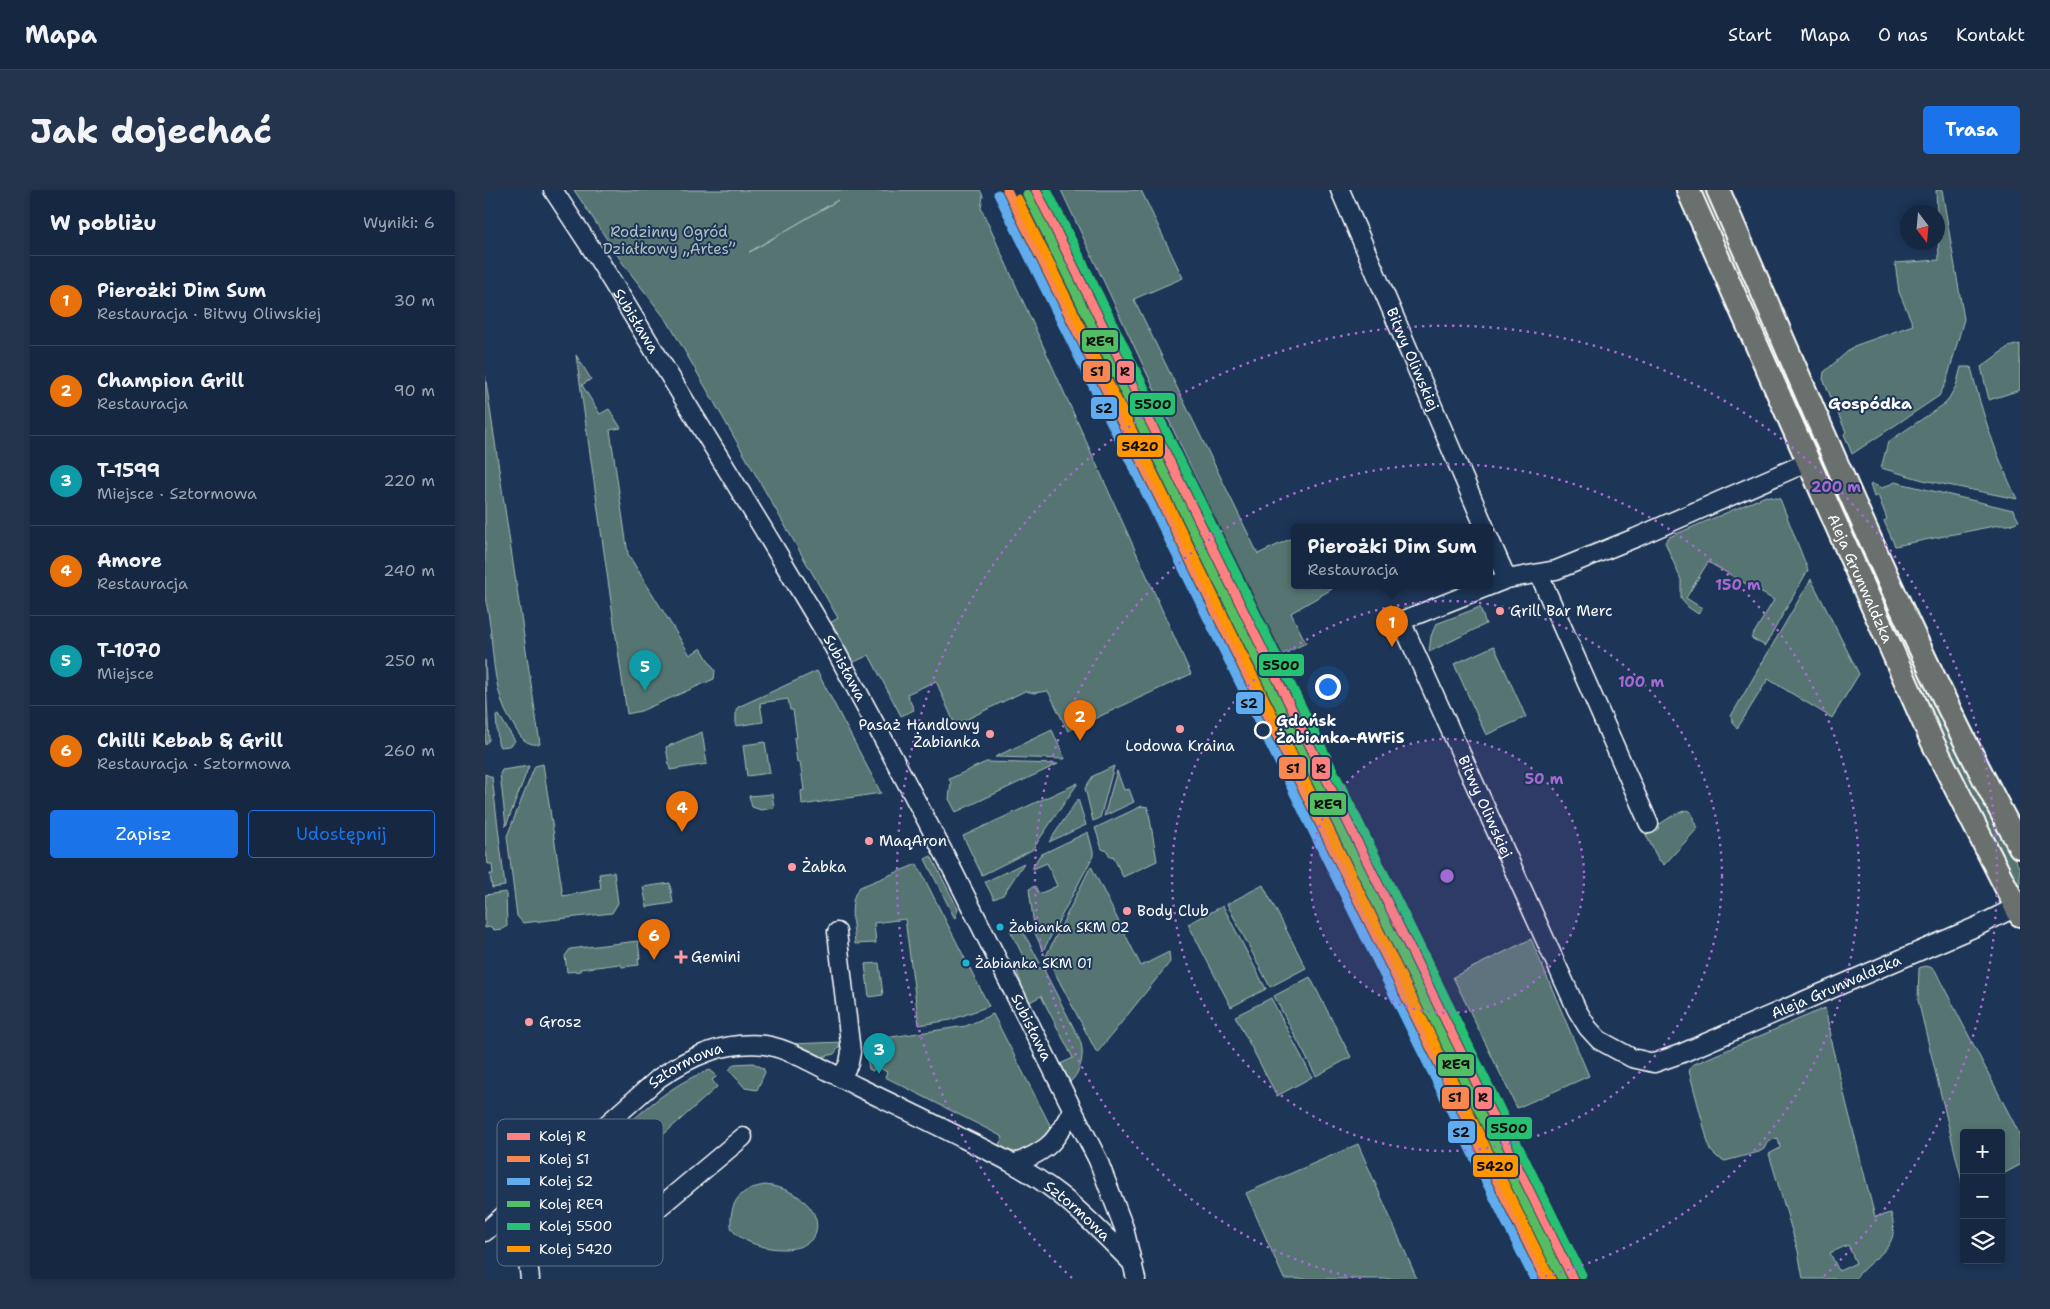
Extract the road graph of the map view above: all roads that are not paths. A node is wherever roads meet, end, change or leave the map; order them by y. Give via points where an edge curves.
1 (553, 190) edge
2 (1340, 190) edge
3 (1688, 190) edge
4 (1718, 190) edge
5 (1808, 462) junction
6 (1483, 524) edge
7 (1493, 547) edge
8 (1539, 574) junction
9 (1507, 579) junction
10 (1493, 585) edge
11 (1482, 589) edge
12 (1649, 824) dead end
13 (2017, 832) edge
14 (2018, 911) edge
15 (837, 932) dead end
16 (1654, 1063) joint
17 (841, 1078) junction
18 (1072, 1110) junction
19 (612, 1119) edge
20 (743, 1137) dead end
21 (1015, 1164) junction
22 (663, 1205) edge
23 (497, 1221) edge
24 (485, 1232) edge
25 (529, 1266) edge
26 (1135, 1272) edge
27 (530, 1279) edge

1 - 18 street, Subisława via 832,644 946,857
2 - 6 street, Bitwy Oliwskiej
3 - 5 main road, Aleja Grunwaldzka
4 - 13 main road, Aleja Grunwaldzka via 1921,649 1961,733
5 - 8 street, Bitwy Oliwskiej via 1635,538
5 - 14 main road, Aleja Grunwaldzka via 1933,743
7 - 9 street
8 - 9 street, Bitwy Oliwskiej
8 - 12 street
9 - 10 street, Bitwy Oliwskiej
11 - 16 street, Bitwy Oliwskiej via 1401,621 1579,1014 1599,1040 1632,1058
14 - 16 street, Aleja Grunwaldzka
15 - 17 street via 851,1052
17 - 19 street, Sztormowa via 787,1052 767,1046 738,1044 707,1051 681,1063
17 - 21 street, Sztormowa
18 - 21 street via 1059,1136 1048,1148
18 - 26 street, Subisława via 1098,1160 1124,1228
20 - 22 street
21 - 26 street, Sztormowa via 1081,1212
23 - 24 street, Sztormowa
25 - 27 street

